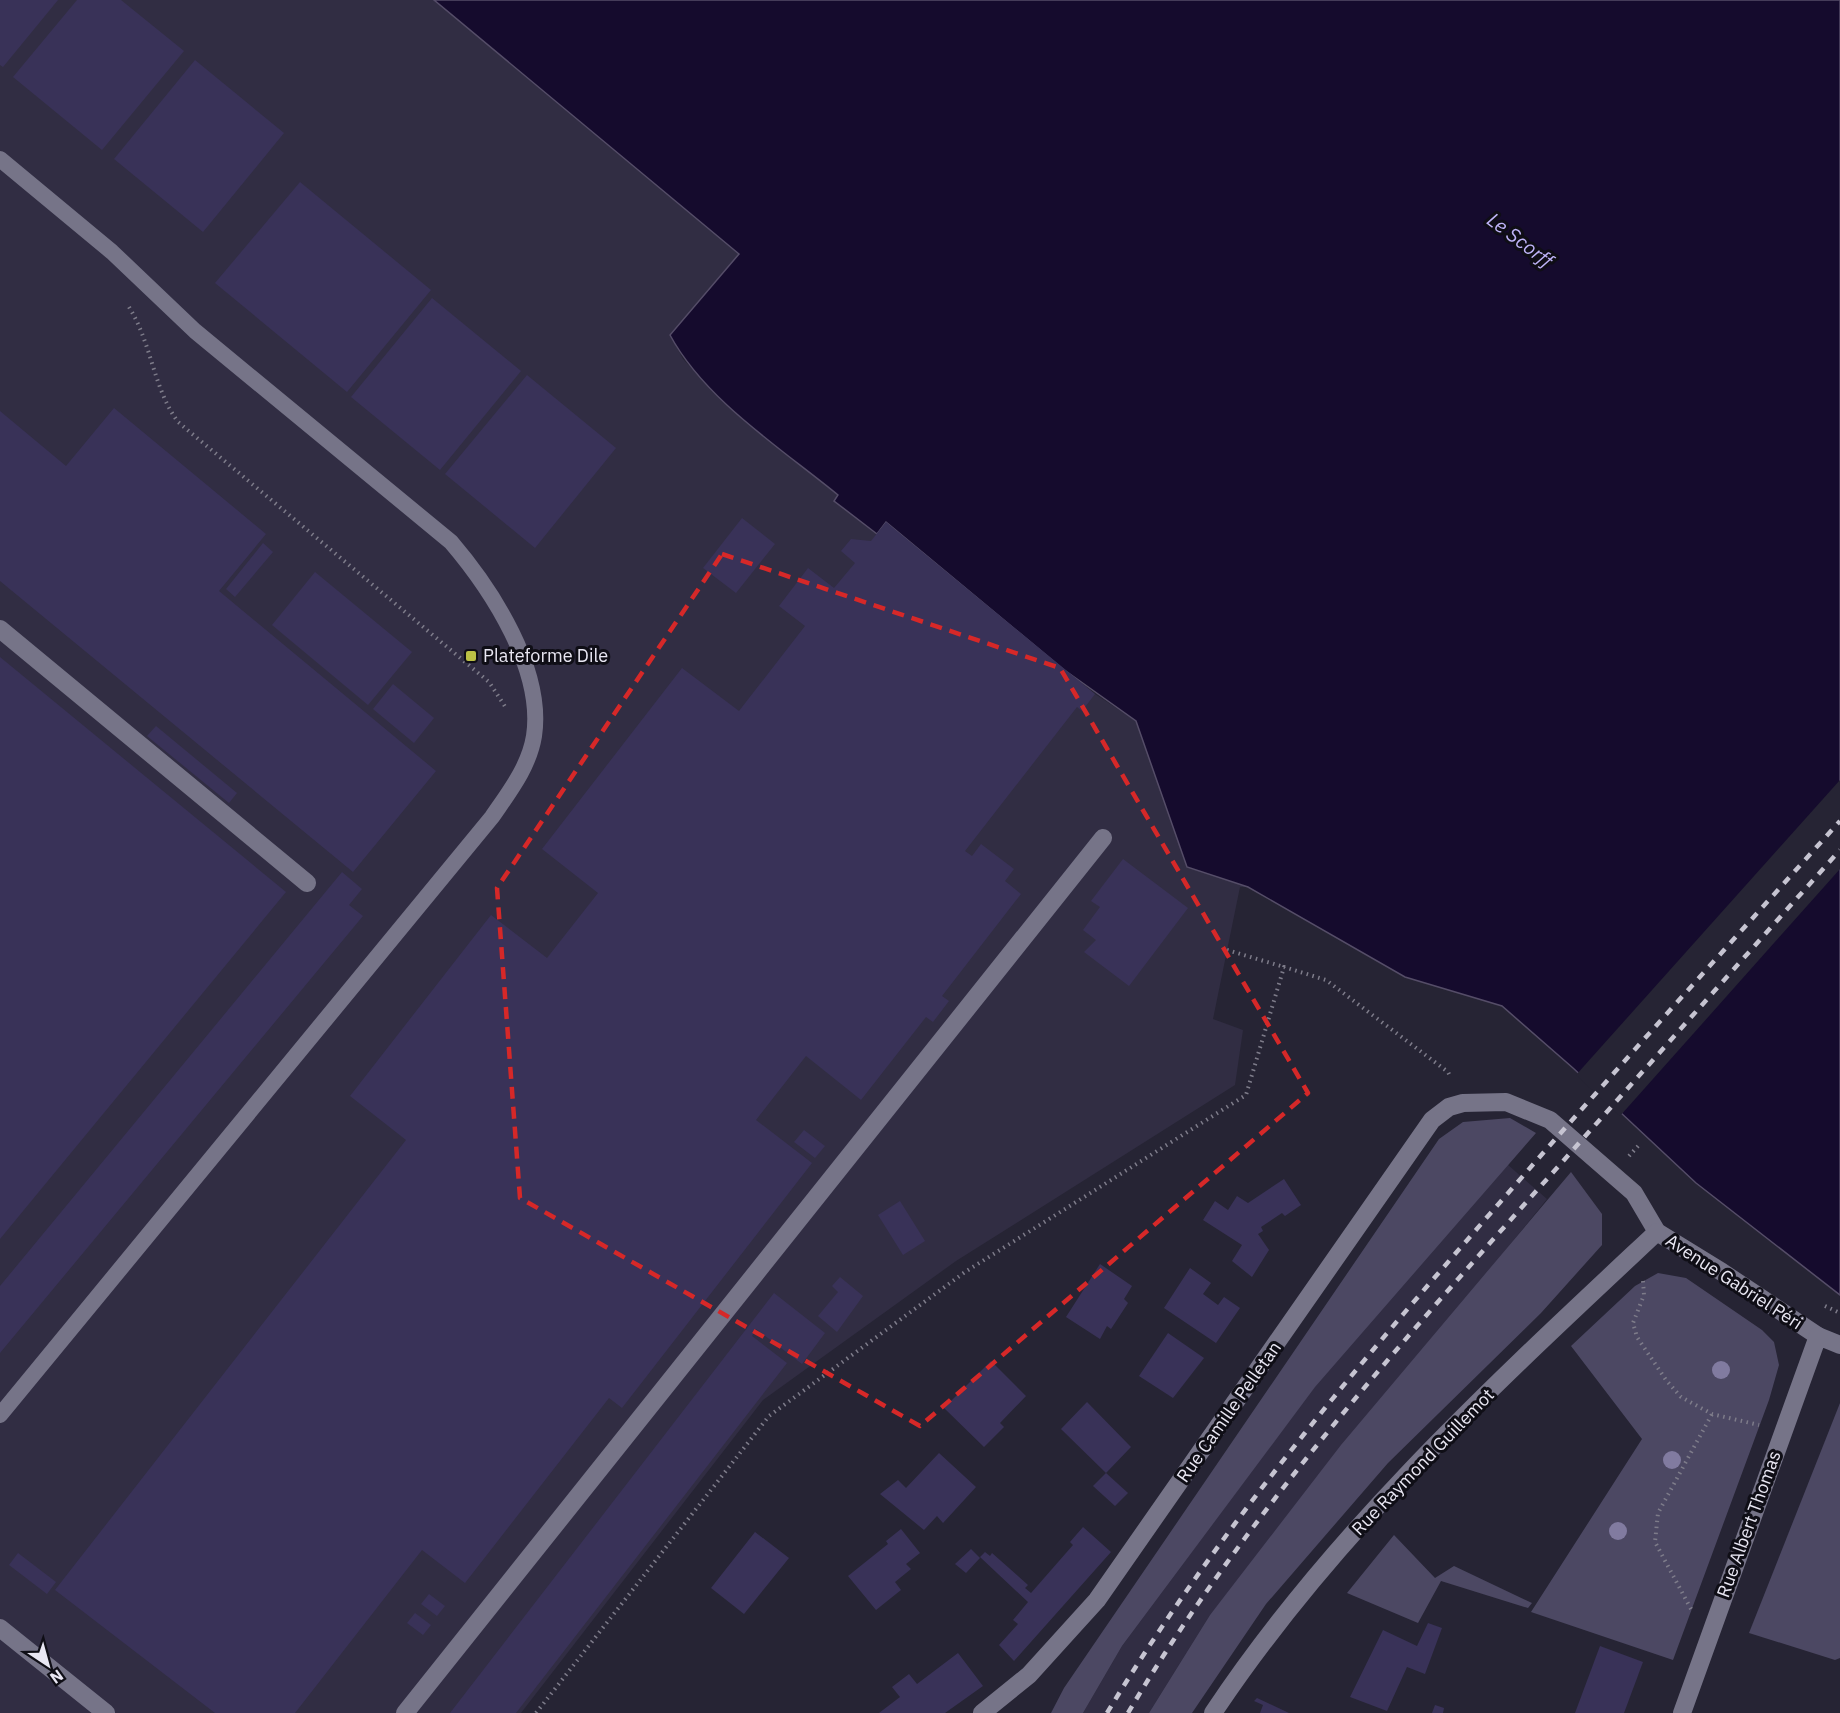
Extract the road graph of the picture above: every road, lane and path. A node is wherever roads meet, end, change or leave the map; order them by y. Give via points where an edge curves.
1 (0, 159) edge
2 (127, 304) dead end
3 (0, 629) edge
4 (509, 717) dead end
5 (1103, 838) dead end
6 (307, 883) dead end
7 (1227, 950) dead end
8 (1284, 967) junction
9 (1452, 1080) dead end
10 (1463, 1103) joint
11 (1657, 1232) junction
12 (1626, 1260) junction
13 (1818, 1336) junction
14 (1840, 1345) edge
15 (1712, 1414) junction
16 (0, 1415) edge
17 (1783, 1428) junction
18 (1712, 1626) junction
19 (0, 1628) edge
20 (106, 1713) edge
21 (405, 1713) edge
22 (537, 1713) edge
23 (982, 1713) edge
24 (1213, 1713) edge
25 (1682, 1713) edge

1 - 16 lane via 112,252 195,331 451,542 473,567 507,624 531,682 534,736 519,779 471,844
2 - 4 path via 146,338 166,405 178,422 489,682
3 - 6 street
5 - 21 street
7 - 8 path
8 - 9 path via 1326,980 1448,1072
8 - 22 path via 1246,1095 965,1272 769,1416
10 - 11 street, Avenue Gabriel Péri via 1506,1102 1550,1120 1634,1193
10 - 23 street, Rue Camille Pelletan via 1449,1107 1432,1120 1097,1600 1029,1675
11 - 12 street, Rue Raymond Guillemot
11 - 13 street, Avenue Gabriel Péri
12 - 15 path via 1643,1281 1644,1295 1632,1323 1637,1337 1681,1397
12 - 24 street, Rue Raymond Guillemot via 1386,1496 1256,1649
13 - 14 street, Avenue Gabriel Péri
13 - 17 street, Rue Albert Thomas
15 - 17 path
15 - 18 path via 1658,1513 1655,1542 1693,1613
17 - 18 street, Rue Albert Thomas
18 - 25 street, Rue Albert Thomas
19 - 20 street

